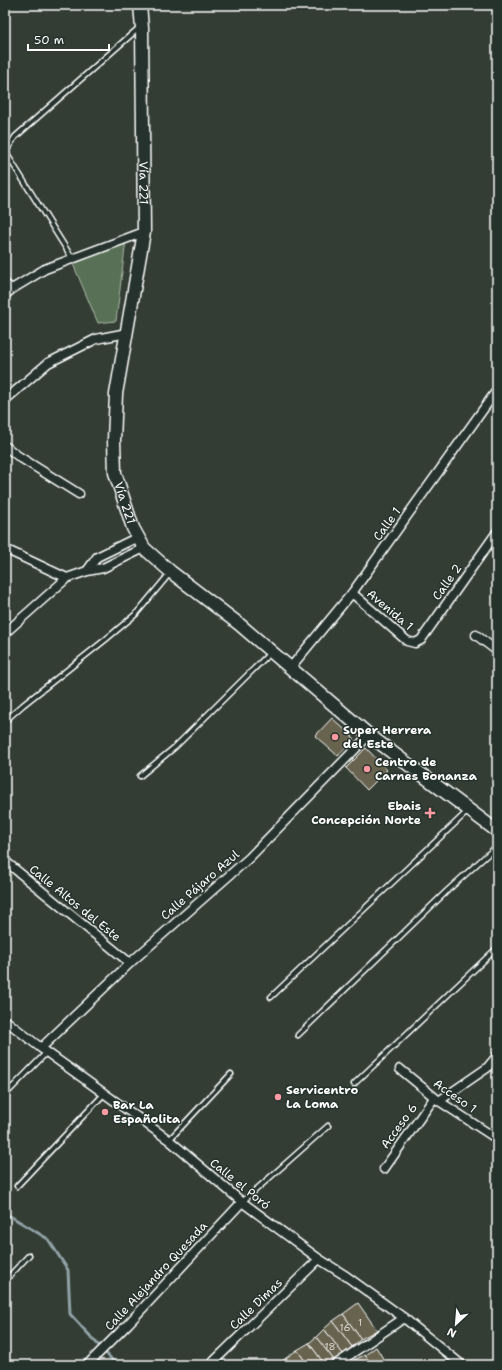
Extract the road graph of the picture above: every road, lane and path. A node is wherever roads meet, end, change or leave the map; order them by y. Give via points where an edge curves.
1 (140, 5) edge
2 (142, 25) junction
3 (144, 232) junction
4 (72, 259) junction
5 (8, 286) edge
6 (5, 295) edge
7 (127, 332) junction
8 (497, 390) edge
9 (5, 400) edge
10 (5, 446) edge
11 (79, 494) dead end
12 (497, 532) edge
13 (138, 537) junction
14 (144, 548) junction
15 (5, 549) edge
16 (87, 571) junction
17 (171, 572) junction
18 (67, 578) junction
19 (352, 593) junction
20 (5, 633) edge
21 (476, 635) dead end
22 (415, 643) joint
23 (272, 651) junction
24 (497, 651) edge
25 (291, 667) junction
26 (5, 721) edge
27 (369, 735) junction
28 (140, 776) dead end
29 (469, 810) junction
30 (497, 831) edge
31 (497, 846) edge
32 (5, 861) edge
33 (497, 948) edge
34 (130, 963) junction
35 (271, 997) dead end
36 (5, 1020) edge
37 (298, 1035) dead end
38 (44, 1050) junction
39 (497, 1056) edge
40 (400, 1069) dead end
41 (231, 1074) dead end
42 (354, 1084) dead end
43 (104, 1093) junction
44 (5, 1095) edge
45 (437, 1100) junction
46 (328, 1126) dead end
47 (497, 1139) edge
48 (168, 1140) junction
49 (384, 1169) dead end
50 (17, 1186) dead end
51 (242, 1202) junction
52 (28, 1255) dead end
53 (319, 1259) junction
54 (5, 1282) edge
55 (404, 1318) junction
56 (87, 1365) edge
57 (210, 1365) edge
58 (335, 1365) edge
59 (462, 1365) edge

1 - 2 main road, Vía 221
2 - 3 main road, Vía 221
2 - 4 lane via 15,137 7,150 8,156
3 - 4 street
3 - 7 main road, Vía 221
4 - 5 street
5 - 6 street
7 - 9 street via 96,339 48,363
7 - 13 main road, Vía 221 via 116,394 114,460 122,496
8 - 19 street, Calle 1
10 - 11 street
12 - 22 street, Calle 2 via 421,640
13 - 14 main road, Vía 221
13 - 16 street via 97,557
14 - 16 street via 103,568
14 - 17 main road, Vía 221
15 - 18 street
16 - 18 street
17 - 23 main road, Vía 221
17 - 26 lane via 136,614
18 - 20 street
19 - 22 street, Avenida 1 via 407,641
19 - 25 street, Calle 1
21 - 24 street
23 - 25 main road, Vía 221
23 - 28 lane via 175,747
25 - 27 main road, Vía 221
27 - 29 main road, Vía 221
27 - 34 street, Calle Pájaro Azul via 249,858
29 - 30 main road, Vía 221
29 - 35 lane
31 - 37 lane
32 - 34 street, Calle Altos del Este
33 - 42 lane
34 - 38 street, Calle Pájaro Azul
36 - 38 street, Calle el Poró
38 - 43 street, Calle el Poró
38 - 44 lane
39 - 45 street via 487,1068
40 - 45 street, Acceso 1
41 - 48 lane
43 - 48 street, Calle el Poró
43 - 50 lane
45 - 47 street, Acceso 1
45 - 49 street, Acceso 6
46 - 51 lane
48 - 51 street, Calle el Poró
51 - 53 street, Calle el Poró
51 - 56 street, Calle Alejandro Quesada
52 - 54 lane
53 - 55 street, Calle el Poró
53 - 57 street, Calle Dimas
55 - 58 street
55 - 59 street, Calle el Poró

